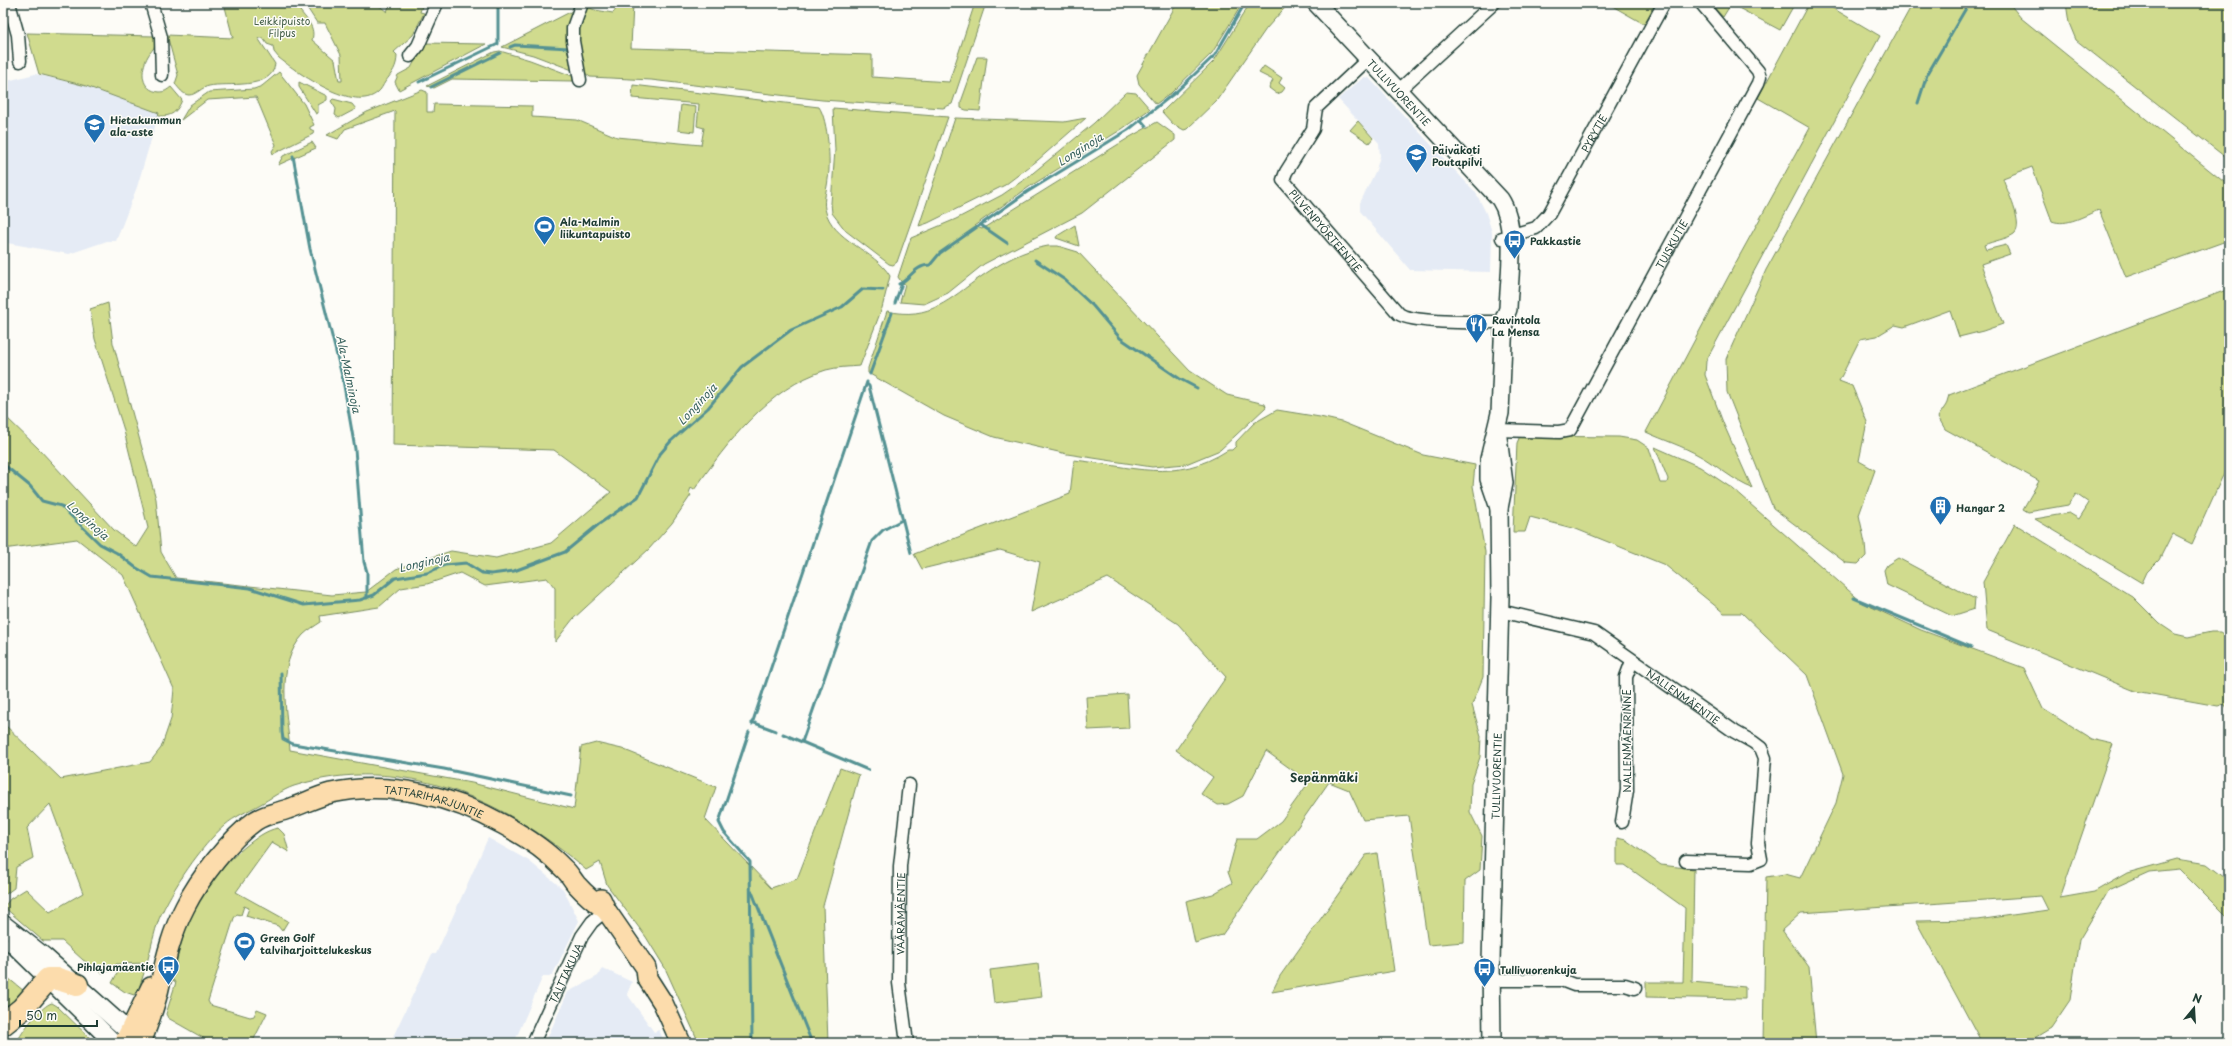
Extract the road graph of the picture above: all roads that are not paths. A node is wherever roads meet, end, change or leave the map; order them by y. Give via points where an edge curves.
1 (8, 3) edge
2 (151, 3) edge
3 (437, 3) edge
4 (582, 3) edge
5 (1316, 3) edge
6 (1494, 3) edge
7 (1664, 3) edge
8 (1701, 3) edge
9 (410, 56) dead end
10 (1368, 59) junction
11 (20, 61) dead end
12 (162, 75) dead end
13 (580, 80) dead end
14 (1398, 91) junction
15 (1506, 237) junction
16 (1504, 321) junction
17 (1497, 430) junction
18 (1500, 611) junction
19 (1632, 661) junction
20 (909, 785) dead end
21 (1622, 822) dead end
22 (1686, 861) dead end
23 (606, 910) junction
24 (3, 924) edge
25 (3, 932) edge
26 (48, 979) junction
27 (1491, 980) junction
28 (77, 985) junction
29 (1635, 988) dead end
30 (3, 1024) edge
31 (134, 1040) edge
32 (114, 1043) edge
33 (533, 1043) edge
34 (681, 1043) edge
35 (907, 1043) edge
36 (1492, 1043) edge

1 - 11 street via 18,35
2 - 12 street via 161,37
3 - 9 street via 418,46
4 - 13 street via 573,28 572,41
5 - 10 main road, TULLIVUORENTIE
6 - 14 street
7 - 15 street, PYRYTIE via 1549,214 1536,228
8 - 17 street, TUISKUTIE via 1758,71 1758,83 1570,430
10 - 14 main road, TULLIVUORENTIE
10 - 16 street, PILVENPYÖRTEENTIE via 1316,108 1313,129 1283,180 1399,314 1424,320
14 - 15 main road, TULLIVUORENTIE via 1505,206 1510,223
15 - 16 main road, TULLIVUORENTIE via 1508,309
16 - 17 main road, TULLIVUORENTIE
17 - 18 main road, TULLIVUORENTIE via 1504,484 1499,508
18 - 19 street, NALLENMÄENTIE via 1594,633
18 - 27 main road, TULLIVUORENTIE
19 - 21 street, NALLENMÄENRINNE via 1626,677 1627,790
19 - 22 street, NALLENMÄENTIE via 1761,748 1765,758 1758,843 1761,859 1751,863
20 - 35 street, VÄÄRÄMÄENTIE via 900,866 899,983
23 - 31 main road, TATTARIHARJUNTIE via 599,894 582,876 566,870 504,824 465,807 410,791 388,789 348,790 319,796 254,821 205,875 185,906 171,939 154,1005
23 - 33 street, TALTTAKUJA via 592,922 582,936
23 - 34 main road, TATTARIHARJUNTIE via 646,968 647,978 663,1003
24 - 28 main road
25 - 26 main road
26 - 28 highway via 58,979
26 - 30 highway via 22,1009
26 - 32 main road
27 - 29 street via 1561,980 1574,985 1625,985
27 - 36 main road, TULLIVUORENTIE
28 - 31 main road

